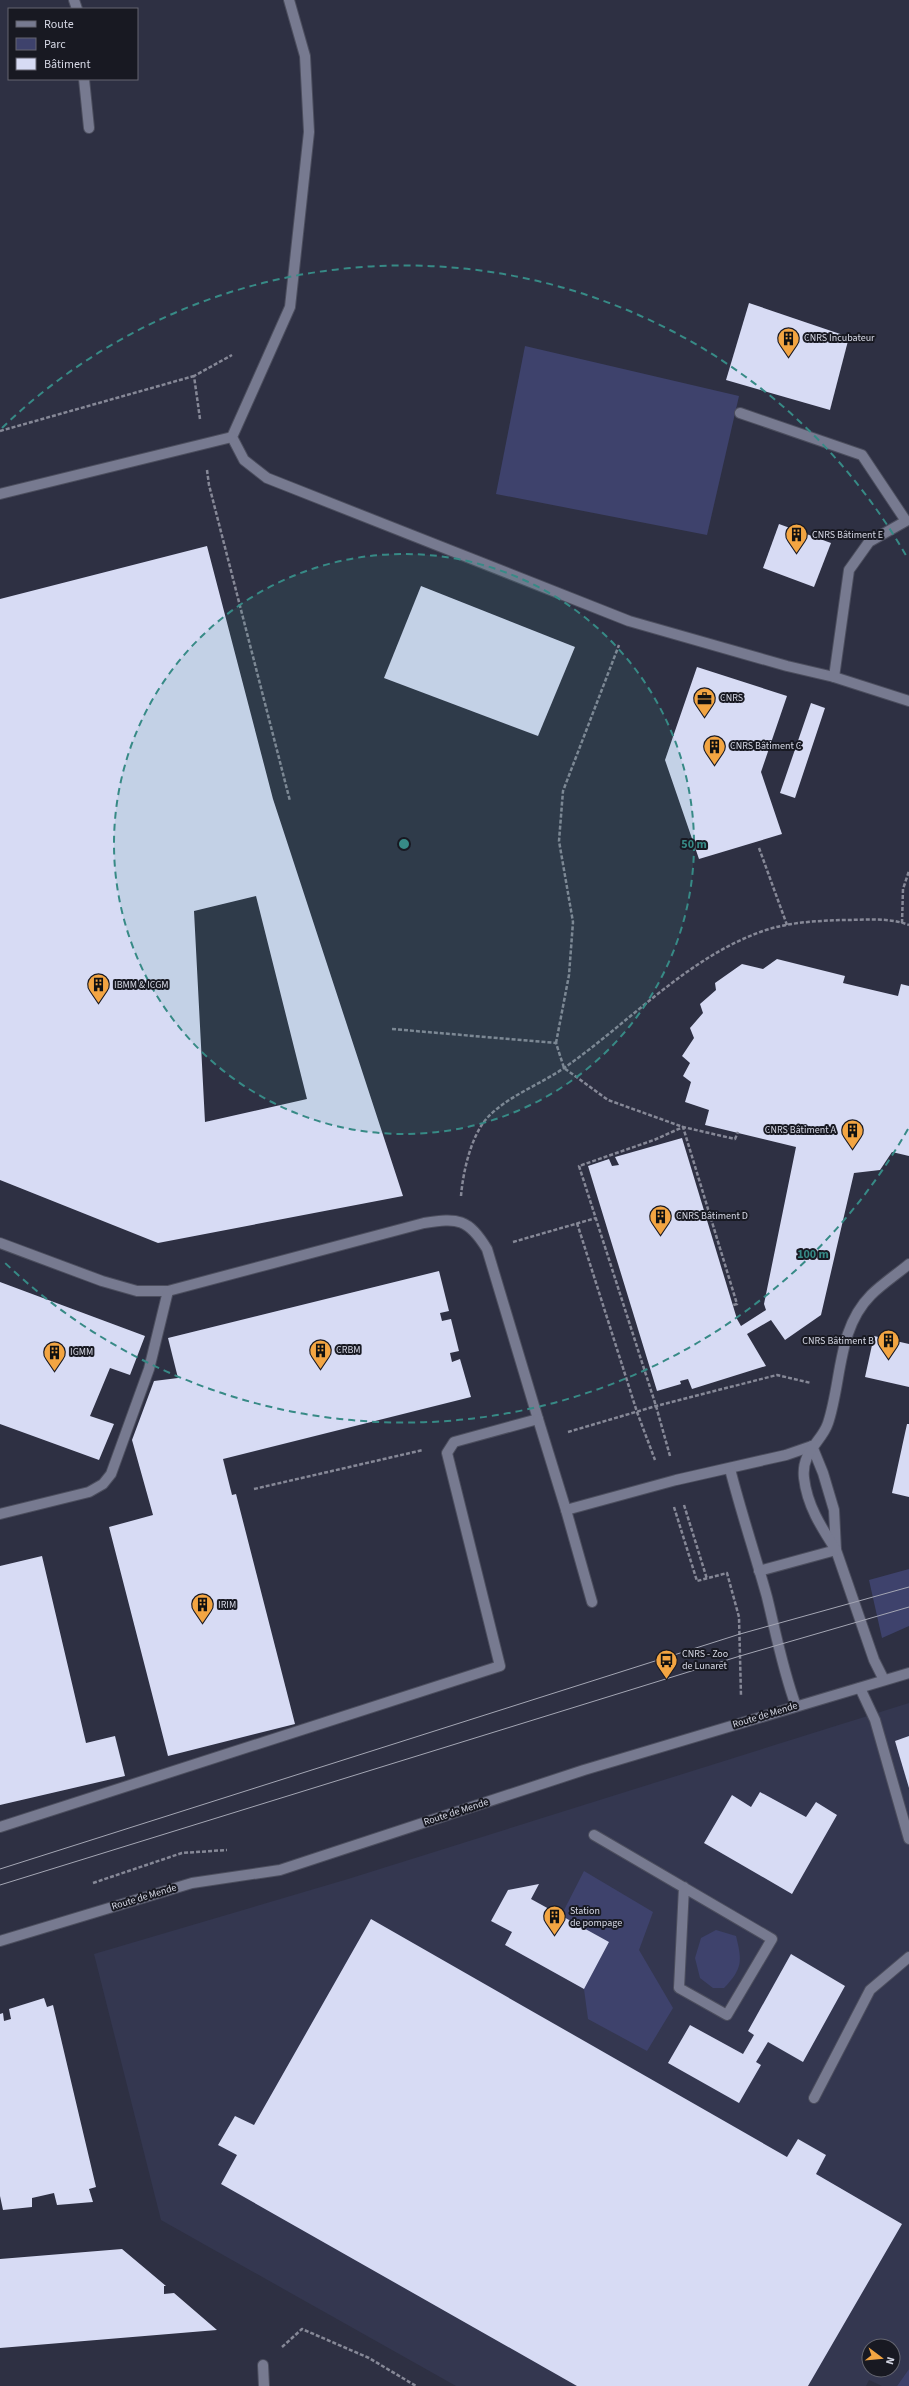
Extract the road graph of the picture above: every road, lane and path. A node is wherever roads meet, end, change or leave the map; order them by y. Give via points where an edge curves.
1 (289, 0) edge
2 (84, 80) edge
3 (89, 128) dead end
4 (232, 355) dead end
5 (194, 376) junction
6 (740, 413) dead end
7 (0, 431) edge
8 (232, 437) junction
9 (203, 444) junction
10 (0, 494) edge
11 (908, 521) edge
12 (629, 621) junction
13 (834, 677) junction
14 (909, 700) edge
15 (290, 801) dead end
16 (760, 848) dead end
17 (909, 871) edge
18 (902, 923) junction
19 (787, 925) junction
20 (909, 926) edge
21 (392, 1029) dead end
22 (556, 1043) junction
23 (564, 1068) junction
24 (683, 1127) junction
25 (738, 1132) dead end
26 (596, 1218) junction
27 (459, 1220) junction
28 (577, 1223) junction
29 (0, 1243) edge
30 (487, 1249) junction
31 (909, 1264) edge
32 (168, 1290) junction
33 (733, 1305) dead end
34 (835, 1389) junction
35 (656, 1406) junction
36 (637, 1412) junction
37 (538, 1419) junction
38 (544, 1436) junction
39 (812, 1446) junction
40 (447, 1453) junction
41 (730, 1469) junction
42 (672, 1481) junction
43 (254, 1489) dead end
44 (566, 1510) junction
45 (0, 1514) edge
46 (836, 1550) junction
47 (759, 1570) junction
48 (707, 1579) junction
49 (592, 1602) dead end
50 (909, 1673) edge
51 (884, 1680) junction
52 (860, 1688) junction
53 (741, 1700) dead end
54 (796, 1706) junction
55 (0, 1827) edge
56 (594, 1836) dead end
57 (909, 1839) edge
58 (234, 1849) dead end
59 (87, 1886) dead end
60 (684, 1887) junction
61 (0, 1941) edge
62 (909, 1956) edge
63 (814, 2098) dead end
64 (263, 2365) joint
65 (264, 2386) edge
66 (416, 2386) edge

1 - 8 main road via 305,56 309,132 290,307
2 - 3 main road
4 - 5 path
5 - 7 path
5 - 9 path
6 - 11 main road via 862,455
8 - 9 main road
8 - 12 main road via 244,460 267,478
9 - 10 main road
9 - 15 path via 209,485
11 - 13 main road via 869,542 849,570
12 - 13 main road
12 - 22 path via 563,791 559,842 573,922 569,975
13 - 14 main road
16 - 19 path
17 - 18 path via 903,890
18 - 19 path via 885,920 841,920
18 - 20 path
19 - 23 path via 763,931 723,948
21 - 22 path
22 - 23 path
23 - 24 path via 608,1100
23 - 27 path via 523,1092 488,1117 472,1146 462,1179
24 - 25 path via 735,1139
24 - 26 path via 579,1166
24 - 33 path via 737,1304
26 - 28 path
26 - 35 path
27 - 30 main road via 471,1227
27 - 32 main road via 424,1224
28 - 30 path
28 - 36 path
29 - 32 main road via 102,1281 137,1291
30 - 37 main road
31 - 34 main road via 871,1295 857,1313 850,1328
32 - 45 main road via 149,1369 111,1474 103,1484 89,1492
34 - 35 path via 777,1375
34 - 39 main road via 828,1425
35 - 36 path
35 - 42 path
36 - 38 path via 560,1435
36 - 42 path via 656,1464
37 - 38 main road
37 - 40 main road via 454,1442
38 - 44 main road
39 - 41 main road
39 - 46 main road via 834,1510
39 - 46 main road via 804,1467 804,1478 814,1515
40 - 43 path via 418,1450
40 - 55 main road via 500,1666
41 - 42 main road
41 - 47 main road via 744,1526
42 - 44 main road
42 - 48 path
42 - 48 path via 697,1581
44 - 49 main road
46 - 47 main road
46 - 51 main road via 874,1660
47 - 54 main road
48 - 53 path via 727,1573 739,1617
50 - 51 main road, Route de Mende
51 - 52 main road, Route de Mende
52 - 54 main road, Route de Mende
52 - 57 main road via 875,1720
54 - 61 main road, Route de Mende via 584,1770 280,1870 192,1883
56 - 60 main road
58 - 59 path via 182,1853
60 - 60 main road via 772,1939 727,2015 679,1988
62 - 63 main road via 870,1990
64 - 65 main road
64 - 66 path via 302,2329 369,2358

